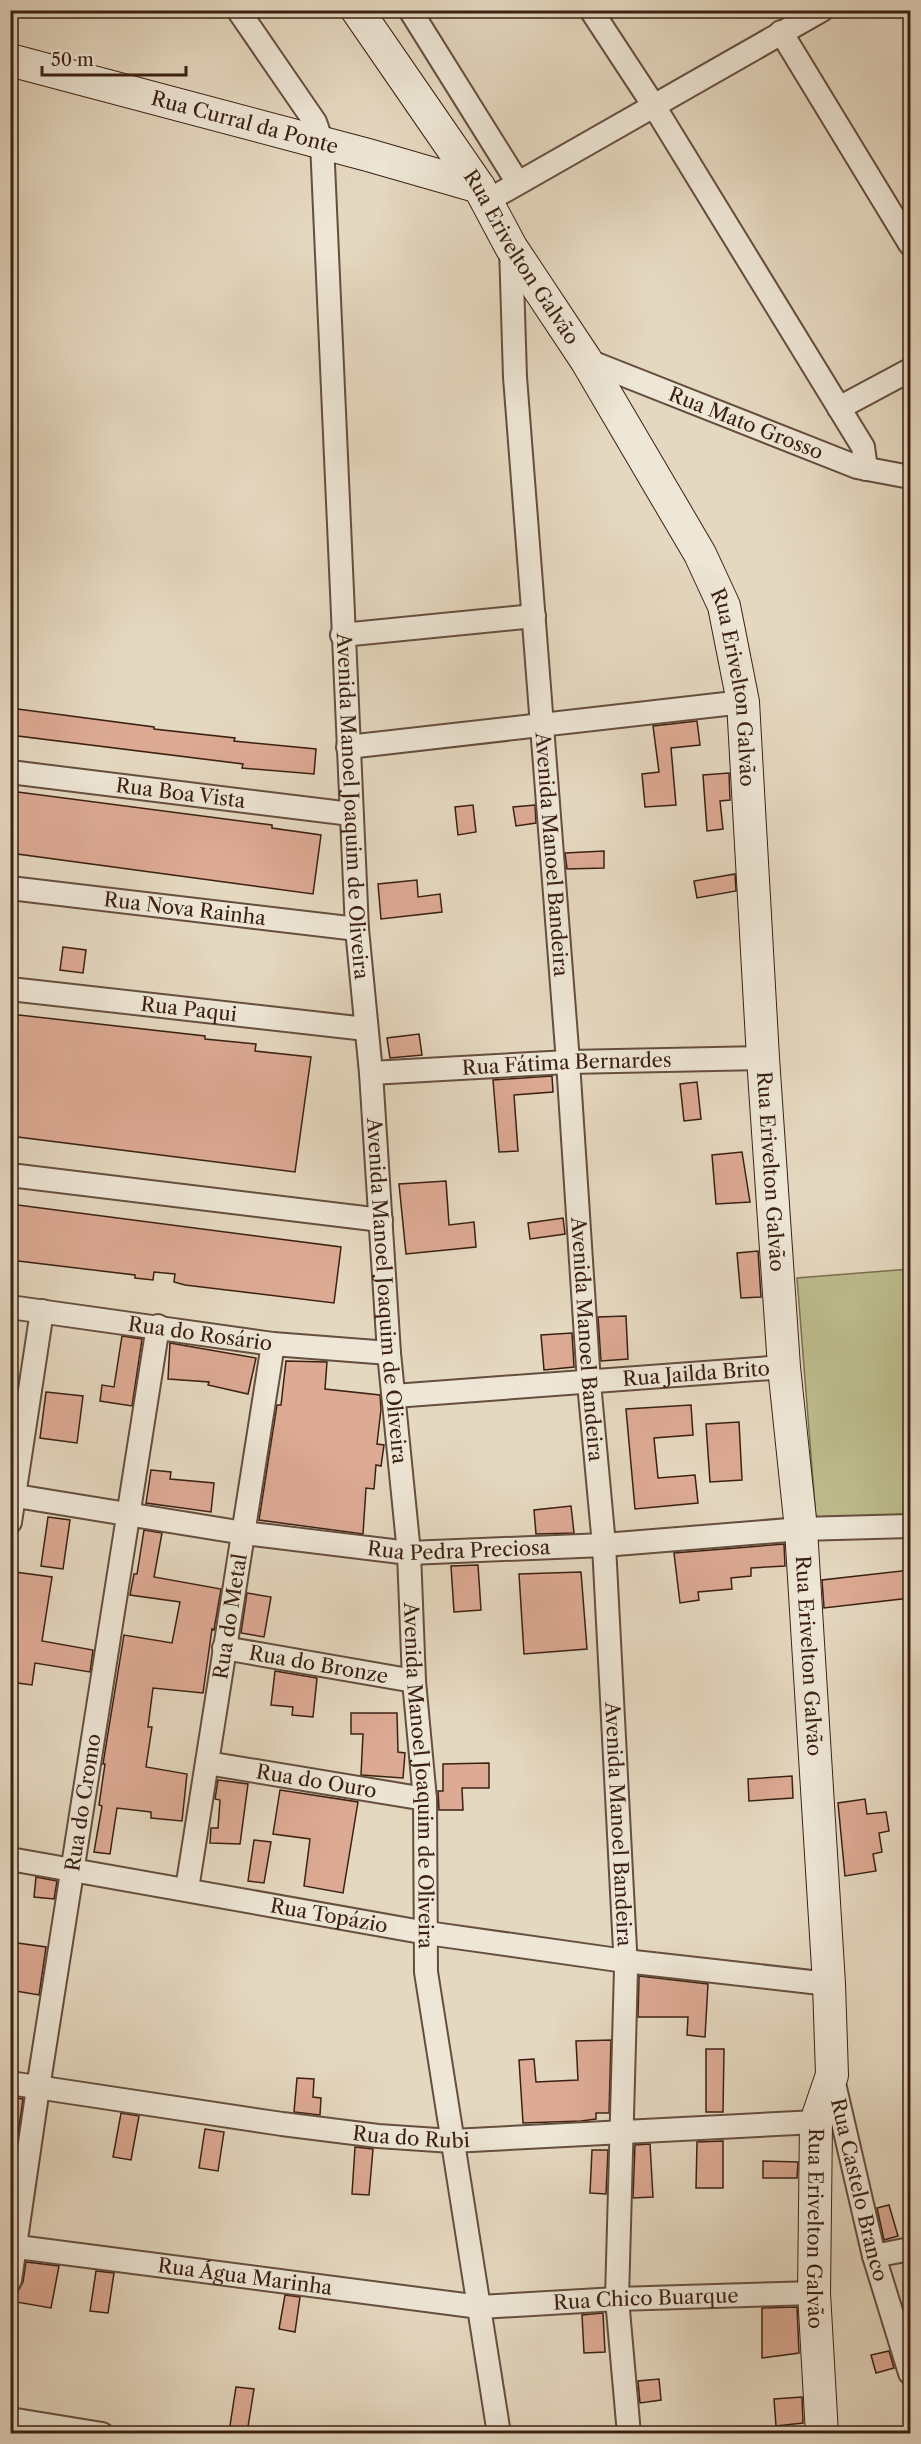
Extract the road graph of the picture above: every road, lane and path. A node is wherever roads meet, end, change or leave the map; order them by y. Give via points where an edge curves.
1 (238, 10) edge
2 (357, 10) edge
3 (591, 10) edge
4 (822, 10) edge
5 (420, 14) edge
6 (781, 32) junction
7 (10, 60) edge
8 (654, 105) junction
9 (322, 142) junction
10 (518, 183) junction
11 (483, 194) junction
12 (910, 244) edge
13 (511, 247) junction
14 (586, 360) junction
15 (910, 370) edge
16 (839, 408) junction
17 (866, 469) junction
18 (910, 477) edge
19 (534, 616) junction
20 (342, 635) junction
21 (743, 702) junction
22 (543, 724) junction
23 (348, 747) junction
24 (10, 772) edge
25 (351, 814) junction
26 (10, 888) edge
27 (357, 929) junction
28 (10, 988) edge
29 (366, 1029) junction
30 (763, 1058) junction
31 (568, 1062) junction
32 (371, 1073) junction
33 (10, 1175) edge
34 (381, 1220) junction
35 (10, 1307) edge
36 (42, 1311) junction
37 (158, 1326) junction
38 (273, 1344) junction
39 (389, 1353) junction
40 (784, 1367) junction
41 (589, 1383) junction
42 (394, 1396) junction
43 (13, 1495) edge
44 (128, 1514) junction
45 (10, 1522) edge
46 (910, 1526) edge
47 (801, 1529) junction
48 (244, 1533) junction
49 (604, 1545) junction
50 (409, 1553) junction
51 (224, 1648) junction
52 (414, 1681) junction
53 (207, 1763) junction
54 (425, 1799) junction
55 (10, 1859) edge
56 (72, 1868) junction
57 (187, 1889) junction
58 (427, 1933) junction
59 (625, 1961) junction
60 (829, 1984) junction
61 (832, 2075) junction
62 (10, 2083) edge
63 (38, 2088) junction
64 (816, 2122) junction
65 (621, 2131) junction
66 (452, 2141) junction
67 (13, 2246) edge
68 (910, 2249) edge
69 (874, 2256) junction
70 (10, 2280) edge
71 (814, 2293) junction
72 (617, 2299) junction
73 (480, 2307) junction
74 (910, 2373) edge
75 (10, 2419) edge
76 (102, 2433) edge
77 (499, 2433) edge
78 (629, 2433) edge
79 (822, 2433) edge

1 - 9 street via 315,122
2 - 11 main road, Rua Erivelton Galvão
3 - 8 street
4 - 6 street
5 - 10 street
6 - 8 street
6 - 12 street
7 - 9 main road, Rua Curral da Ponte
8 - 10 street
8 - 16 street
9 - 11 main road, Rua Curral da Ponte
9 - 20 street, Avenida Manoel Joaquim de Oliveira
10 - 11 street
11 - 13 main road, Rua Erivelton Galvão
13 - 14 main road, Rua Erivelton Galvão
13 - 19 street, Avenida Manoel Bandeira via 515,377
14 - 17 street, Rua Mato Grosso
14 - 21 main road, Rua Erivelton Galvão via 700,554 724,606
15 - 16 street
16 - 17 street via 863,447
17 - 18 street, Rua Mato Grosso
19 - 20 street
19 - 22 street, Avenida Manoel Bandeira
20 - 23 street, Avenida Manoel Joaquim de Oliveira
21 - 22 street
21 - 30 main road, Rua Erivelton Galvão
22 - 23 street
22 - 31 street, Avenida Manoel Bandeira
23 - 25 street, Avenida Manoel Joaquim de Oliveira
24 - 25 street, Rua Boa Vista
25 - 27 street, Avenida Manoel Joaquim de Oliveira
26 - 27 street, Rua Nova Rainha
27 - 29 street, Avenida Manoel Joaquim de Oliveira
28 - 29 street, Rua Paqui
29 - 32 street, Avenida Manoel Joaquim de Oliveira
30 - 31 street, Rua Fátima Bernardes
30 - 40 main road, Rua Erivelton Galvão
31 - 32 street, Rua Fátima Bernardes
31 - 41 street, Avenida Manoel Bandeira
32 - 34 street, Avenida Manoel Joaquim de Oliveira
33 - 34 street
34 - 39 street, Avenida Manoel Joaquim de Oliveira
35 - 36 street, Rua do Rosário
36 - 37 street, Rua do Rosário
36 - 43 street
37 - 38 street, Rua do Rosário
37 - 44 street, Rua do Cromo
38 - 39 street, Rua do Rosário
38 - 48 street, Rua do Metal
39 - 42 street, Avenida Manoel Joaquim de Oliveira
40 - 41 street, Rua Jailda Brito
40 - 47 main road, Rua Erivelton Galvão
41 - 42 street, Rua Jailda Brito
41 - 49 street, Avenida Manoel Bandeira
42 - 50 street, Avenida Manoel Joaquim de Oliveira
43 - 44 street, Rua Pedra Preciosa
43 - 45 street
44 - 48 street, Rua Pedra Preciosa
44 - 56 street, Rua do Cromo
46 - 47 street, Rua Pedra Preciosa
47 - 49 street, Rua Pedra Preciosa
47 - 60 main road, Rua Erivelton Galvão
48 - 50 street, Rua Pedra Preciosa
48 - 51 street, Rua do Metal
49 - 50 street, Rua Pedra Preciosa
49 - 59 street, Avenida Manoel Bandeira
50 - 52 street, Avenida Manoel Joaquim de Oliveira
51 - 52 street, Rua do Bronze
51 - 53 street, Rua do Metal
52 - 54 street, Avenida Manoel Joaquim de Oliveira
53 - 54 street, Rua do Ouro
53 - 57 street, Rua do Metal
54 - 58 street, Avenida Manoel Joaquim de Oliveira
55 - 56 street, Rua Topázio
56 - 57 street, Rua Topázio
56 - 63 street, Rua do Cromo
57 - 58 street, Rua Topázio
58 - 59 street, Rua Topázio
58 - 66 street, Avenida Manoel Joaquim de Oliveira via 426,1972
59 - 60 street, Rua Topázio
59 - 65 street, Avenida Manoel Bandeira
60 - 61 main road, Rua Erivelton Galvão
61 - 64 main road, Rua Erivelton Galvão
61 - 69 street, Rua Castelo Branco
62 - 63 street, Rua do Rubi
63 - 66 street, Rua do Rubi via 282,2124
63 - 67 street, Rua do Cromo
64 - 65 street, Rua do Rubi
64 - 71 main road, Rua Erivelton Galvão
65 - 66 street, Rua do Rubi
65 - 72 street, Avenida Manoel Bandeira
66 - 73 street, Avenida Manoel Joaquim de Oliveira
67 - 70 street, Rua do Cromo
67 - 73 street, Rua Água Marinha
68 - 69 street
69 - 74 street, Rua Castelo Branco
71 - 72 street, Rua Chico Buarque
71 - 79 main road, Rua Erivelton Galvão
72 - 73 street, Rua Chico Buarque
72 - 78 street, Avenida Manoel Bandeira
73 - 77 street, Avenida Manoel Joaquim de Oliveira
75 - 76 street

